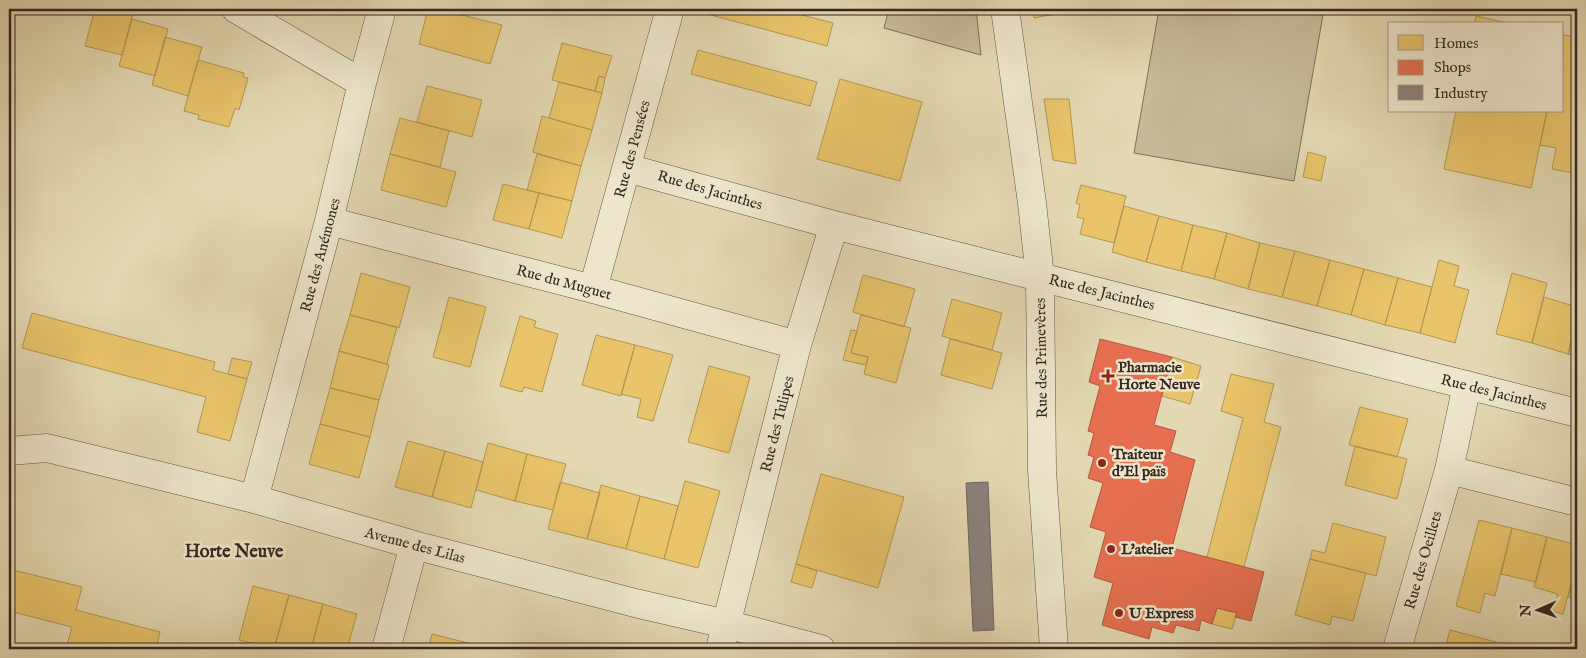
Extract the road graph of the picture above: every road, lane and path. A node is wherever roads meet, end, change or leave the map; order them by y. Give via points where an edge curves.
1 (236, 9) edge
2 (382, 9) edge
3 (670, 9) edge
4 (1005, 9) edge
5 (362, 83) junction
6 (627, 168) junction
7 (329, 221) junction
8 (834, 225) junction
9 (1040, 277) junction
10 (593, 289) junction
11 (797, 344) junction
12 (1467, 385) junction
13 (1577, 413) edge
14 (9, 451) edge
15 (1449, 470) junction
16 (254, 499) junction
17 (1577, 502) edge
18 (414, 545) junction
19 (723, 637) edge
20 (386, 649) edge
21 (821, 649) edge
22 (1054, 649) edge
23 (1397, 649) edge

1 - 5 street
2 - 5 street, Rue des Anémones
3 - 6 street, Rue des Pensées
4 - 9 street, Rue des Primevères
5 - 7 street, Rue des Anémones
6 - 8 street, Rue des Jacinthes
6 - 10 street, Rue des Pensées
7 - 10 street, Rue du Muguet
7 - 16 street, Rue des Anémones
8 - 9 street, Rue des Jacinthes
8 - 11 street, Rue des Tulipes
9 - 12 street, Rue des Jacinthes
9 - 22 street, Rue des Primevères via 1042,470
10 - 11 street, Rue du Muguet
11 - 19 street, Rue des Tulipes
12 - 13 street, Rue des Jacinthes
12 - 15 street, Rue des Oeillets
14 - 16 street, Avenue des Lilas via 47,448
15 - 17 street
15 - 23 street, Rue des Oeillets
16 - 18 street, Avenue des Lilas
18 - 19 street, Avenue des Lilas via 635,603
18 - 20 street
19 - 21 street, Avenue des Lilas

